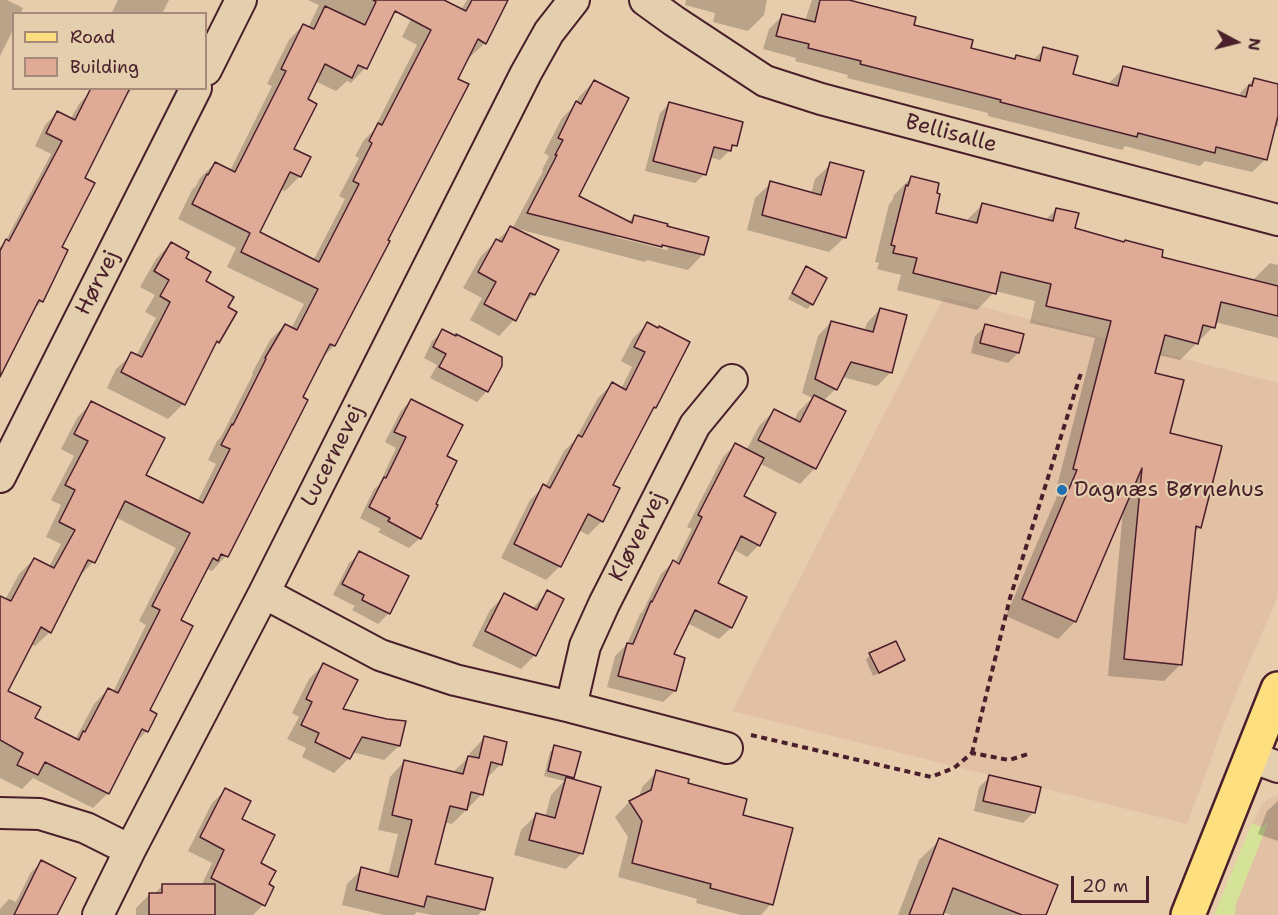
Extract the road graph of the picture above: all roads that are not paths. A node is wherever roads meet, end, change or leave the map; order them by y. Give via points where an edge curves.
1 (241, 0) edge
2 (574, 0) edge
3 (645, 0) edge
4 (207, 68) edge
5 (195, 90) edge
6 (1278, 220) edge
7 (732, 380) dead end
8 (0, 477) edge
9 (264, 592) junction
10 (1278, 689) edge
11 (570, 707) junction
12 (727, 748) road end
13 (1264, 762) edge
14 (0, 813) edge
15 (130, 850) junction
16 (98, 915) edge
17 (1188, 915) edge

1 - 4 street
2 - 9 street, Lucernevej via 525,73
3 - 6 street, Bellisalle via 765,81
5 - 8 street, Hørvej
7 - 11 street, Kløvervej via 695,424 604,604 585,646
9 - 11 street via 380,655 455,680
9 - 15 street, Lucernevej
10 - 13 main road
11 - 12 street
13 - 17 main road
14 - 15 street via 40,814 86,828
15 - 16 street, Lucernevej

